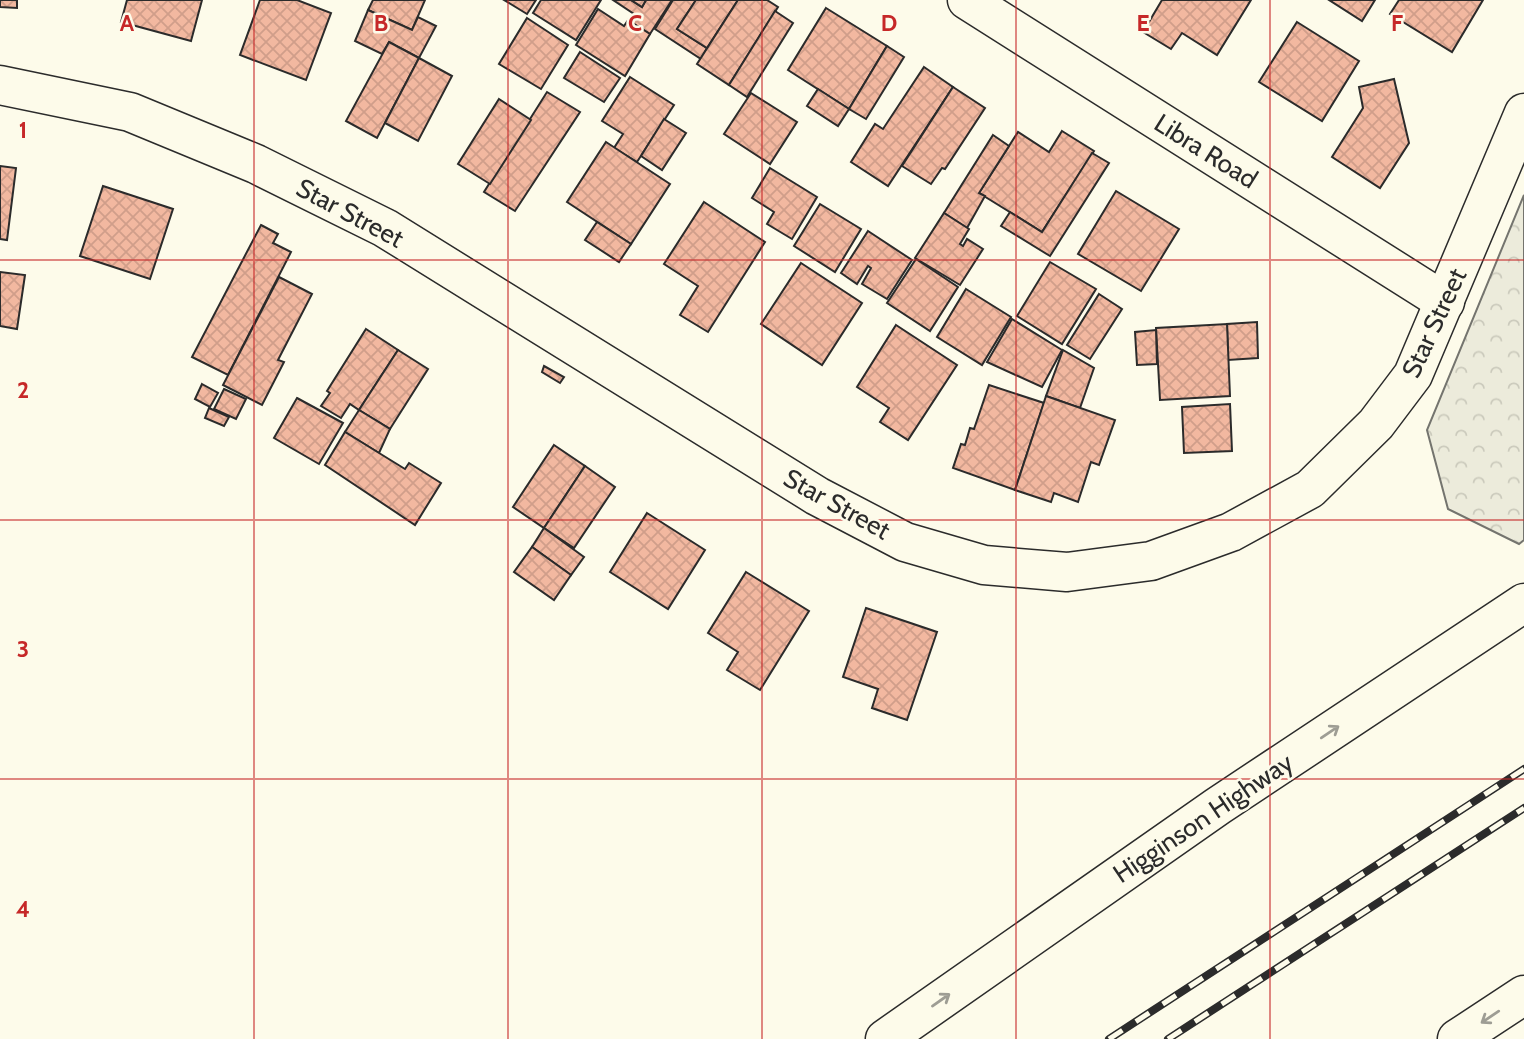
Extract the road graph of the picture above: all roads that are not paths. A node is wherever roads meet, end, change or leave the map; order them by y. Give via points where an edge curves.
1 (967, 0) edge
2 (0, 85) edge
3 (1524, 113) edge
4 (1446, 302) junction
5 (1524, 603) edge
6 (1524, 995) edge
7 (885, 1039) edge
8 (1457, 1039) edge

1 - 4 main road, Libra Road
2 - 4 main road, Star Street via 130,112 256,164 385,228 817,496 905,542 984,565 1067,572 1151,561 1231,533 1310,489 1376,424 1413,375
3 - 4 main road, Star Street
7 -> 5 main road, Higginson Highway via 1218,806
6 -> 8 main road

